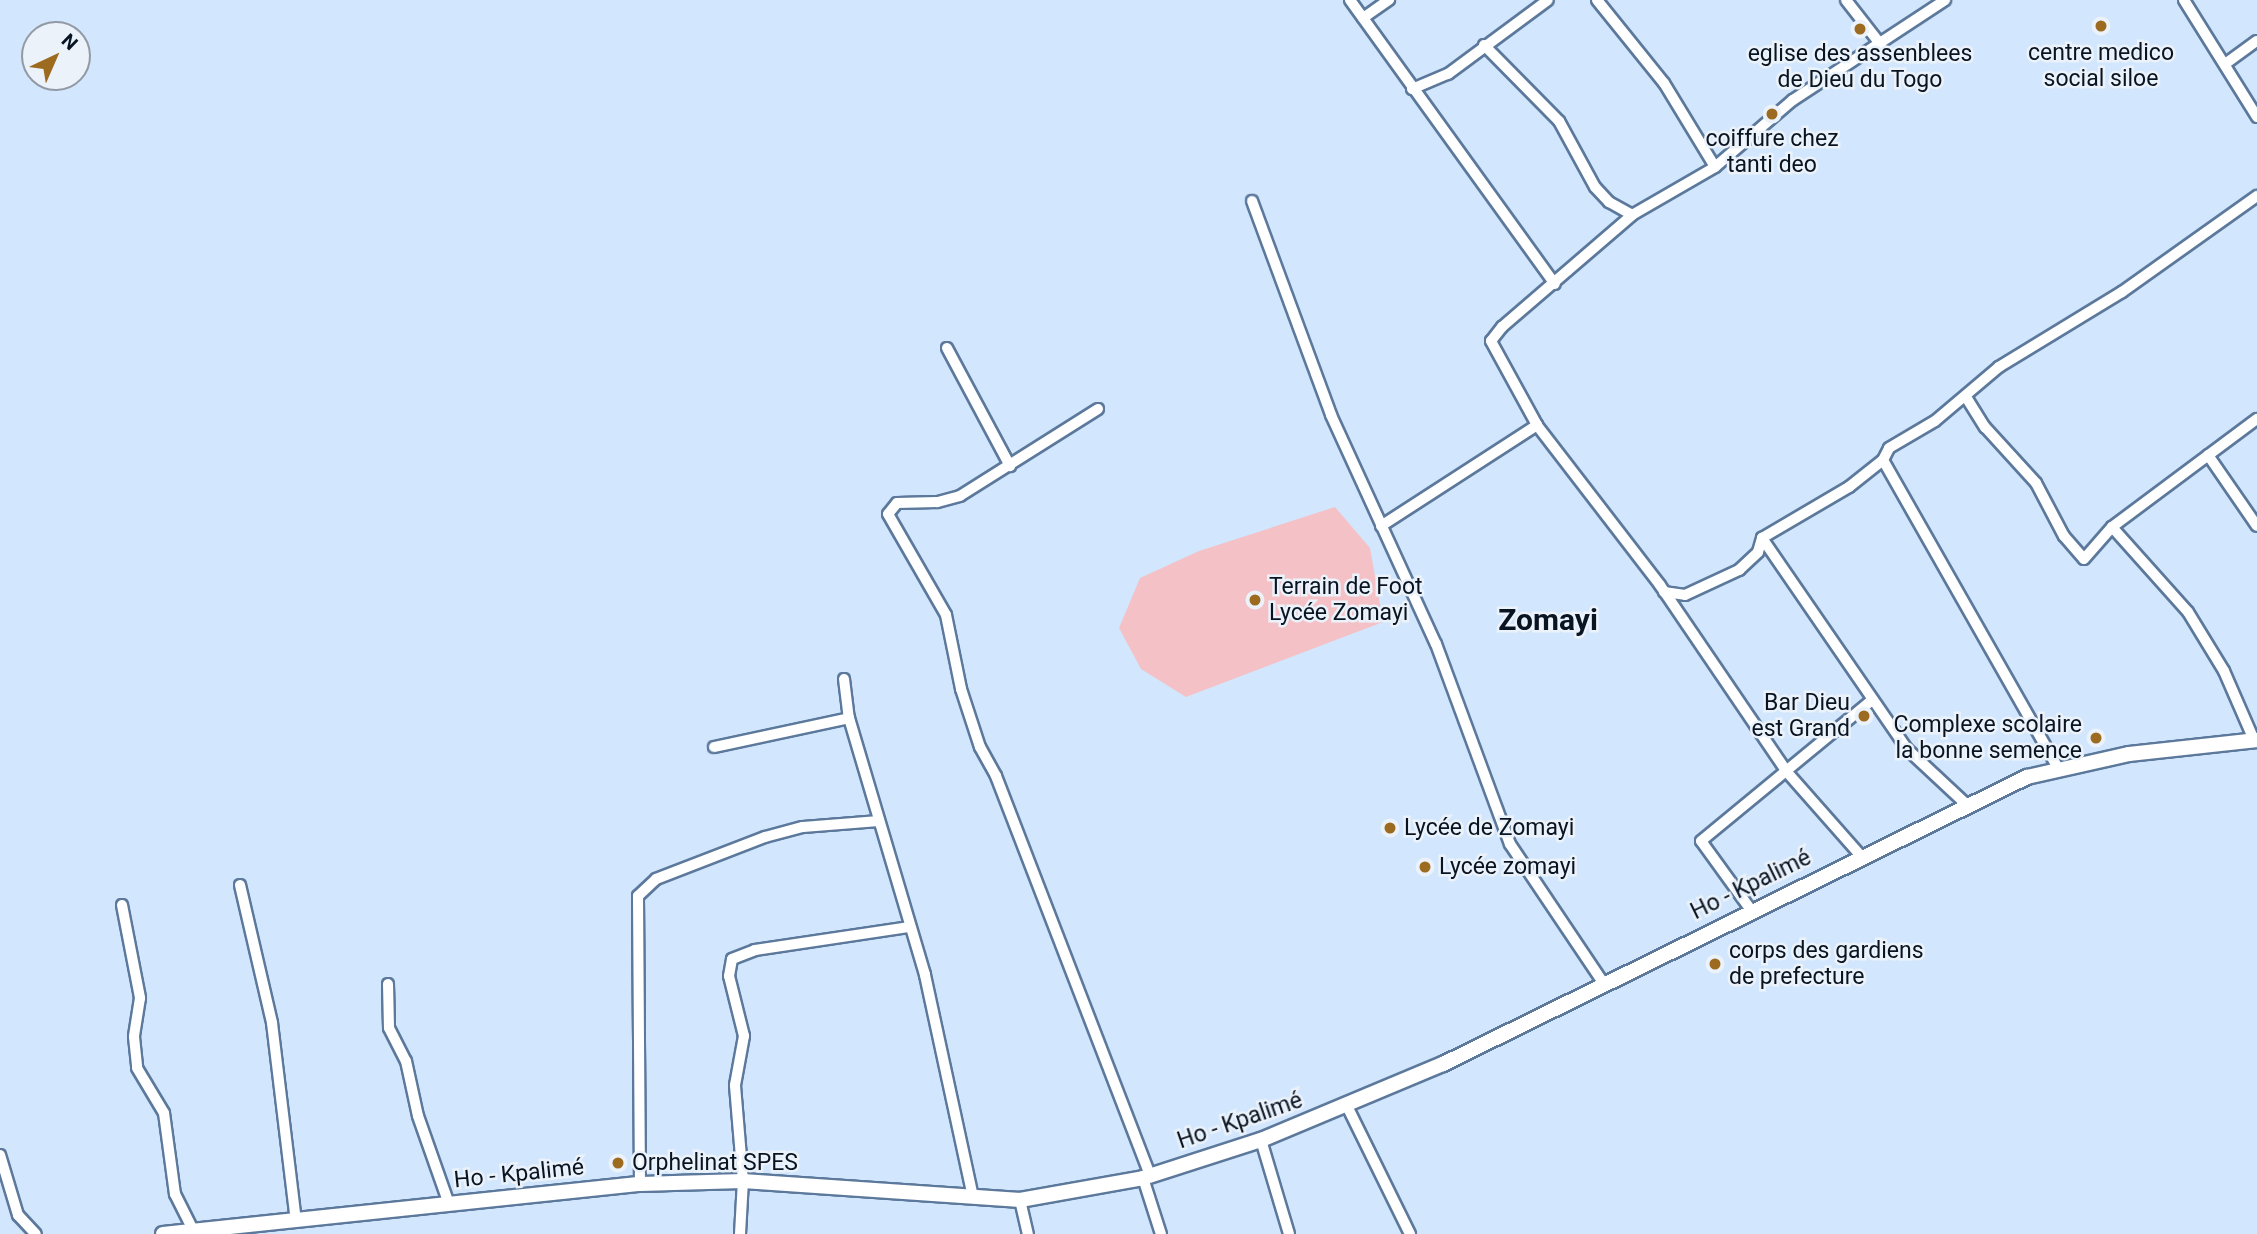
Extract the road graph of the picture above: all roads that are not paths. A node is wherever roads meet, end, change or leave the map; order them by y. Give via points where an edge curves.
1 (1350, 0) edge
2 (1389, 0) edge
3 (1548, 0) edge
4 (1597, 0) edge
5 (1846, 0) edge
6 (1945, 0) edge
7 (2184, 0) edge
8 (1363, 18) junction
9 (2257, 41) edge
10 (1484, 45) junction
11 (1881, 45) junction
12 (2225, 64) junction
13 (1412, 89) junction
14 (2257, 117) edge
15 (1715, 167) junction
16 (2257, 196) edge
17 (1252, 201) dead end
18 (1632, 215) junction
19 (1555, 284) junction
20 (947, 348) dead end
21 (1966, 397) junction
22 (1098, 409) dead end
23 (2257, 419) edge
24 (1537, 425) junction
25 (2208, 455) junction
26 (1883, 460) junction
27 (1010, 466) junction
28 (1381, 526) junction
29 (2257, 526) edge
30 (2112, 527) junction
31 (1762, 538) junction
32 (1664, 592) junction
33 (844, 679) dead end
34 (1872, 699) junction
35 (849, 718) junction
36 (2255, 740) edge
37 (714, 747) dead end
38 (2058, 768) junction
39 (1787, 772) junction
40 (1966, 804) junction
41 (879, 821) junction
42 (1861, 856) junction
43 (240, 885) dead end
44 (122, 905) dead end
45 (1751, 910) junction
46 (908, 927) junction
47 (388, 984) dead end
48 (1604, 984) junction
49 (1347, 1106) junction
50 (1261, 1140) junction
51 (0, 1155) edge
52 (1146, 1177) junction
53 (743, 1181) junction
54 (640, 1184) junction
55 (973, 1196) junction
56 (1020, 1199) junction
57 (449, 1204) junction
58 (296, 1222) junction
59 (193, 1230) junction
60 (36, 1234) edge
61 (163, 1234) edge
62 (740, 1234) edge
63 (1028, 1234) edge
64 (1161, 1234) edge
65 (1289, 1234) edge
66 (1410, 1234) edge

1 - 8 street
2 - 8 street
3 - 10 street
4 - 15 street via 1664,83
5 - 11 street
6 - 11 street
7 - 12 street
8 - 13 street
9 - 12 street
10 - 13 street via 1448,74
10 - 18 street via 1559,121 1595,187 1609,202
11 - 15 street via 1794,100
12 - 14 street
13 - 19 street
15 - 18 street
16 - 21 street via 2122,292 1999,367
17 - 28 street via 1331,415
18 - 19 street
19 - 24 street via 1491,341
20 - 27 street
21 - 26 street via 1889,448
21 - 30 street via 1985,428 2036,483 2074,550 2084,559
22 - 27 street
23 - 25 street
24 - 28 street
24 - 32 street
25 - 29 street
25 - 30 street
26 - 31 street via 1818,508
26 - 38 street
27 - 52 street via 960,496 897,503 888,514 946,615 961,689 981,747 996,776
28 - 48 street via 1436,644 1510,845
30 - 36 street via 2188,612 2224,671
31 - 32 street via 1758,552 1740,570 1685,595
31 - 34 street
32 - 39 street
33 - 35 street
34 - 39 street
34 - 40 street via 1908,749
35 - 37 street
35 - 41 street
36 - 38 main road, Ho - Kpalimé via 2180,746
38 - 40 main road, Ho - Kpalimé
39 - 42 street
39 - 45 street via 1701,841
40 - 42 main road, Ho - Kpalimé
41 - 46 street
41 - 54 street via 803,827 765,837 656,879 638,896
42 - 45 main road, Ho - Kpalimé
43 - 58 street via 272,1023
44 - 59 street via 140,998 134,1037 137,1068 164,1113 175,1194
45 - 48 main road, Ho - Kpalimé
46 - 53 street via 755,950 732,959 729,976 744,1036 735,1085
46 - 55 street via 925,975
47 - 57 street via 389,1028 406,1061 418,1116
48 - 49 main road, Ho - Kpalimé
49 - 50 main road, Ho - Kpalimé
49 - 66 street
50 - 52 main road, Ho - Kpalimé
50 - 65 street
51 - 60 street via 18,1215
52 - 56 main road, Ho - Kpalimé
52 - 64 street
53 - 54 main road, Ho - Kpalimé
53 - 55 main road, Ho - Kpalimé
53 - 62 street
54 - 57 main road, Ho - Kpalimé
55 - 56 main road, Ho - Kpalimé
56 - 63 street
57 - 58 main road, Ho - Kpalimé
58 - 59 main road, Ho - Kpalimé
59 - 61 main road, Ho - Kpalimé

